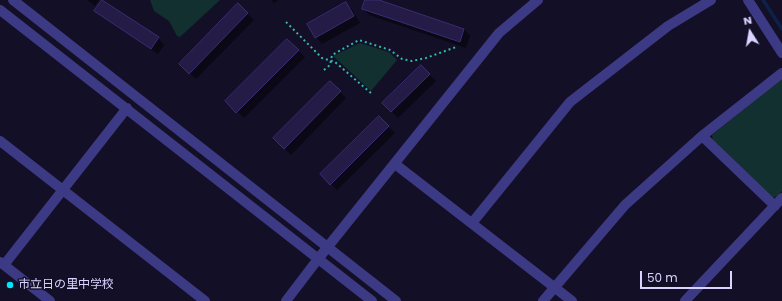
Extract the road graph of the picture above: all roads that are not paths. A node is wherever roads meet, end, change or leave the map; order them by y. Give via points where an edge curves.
1 (13, 0) edge
2 (538, 0) edge
3 (711, 0) edge
4 (748, 0) edge
5 (0, 10) edge
6 (782, 54) edge
7 (782, 73) edge
8 (127, 108) junction
9 (702, 136) junction
10 (0, 141) edge
11 (395, 164) junction
12 (62, 190) junction
13 (778, 202) edge
14 (472, 223) junction
15 (328, 247) junction
16 (318, 259) junction
17 (2, 263) edge
18 (554, 287) junction
19 (50, 301) edge
20 (205, 301) edge
21 (286, 301) edge
22 (372, 301) edge
23 (396, 301) edge
24 (543, 301) edge
25 (572, 301) edge
26 (685, 301) edge

1 - 15 street
2 - 11 street via 499,33
3 - 14 street via 668,26 570,102
4 - 6 street
5 - 8 street
7 - 9 street
8 - 12 street
8 - 16 street
9 - 13 street
9 - 18 street via 625,205
10 - 12 street
11 - 14 street
11 - 15 street
12 - 17 street
12 - 20 street
13 - 26 street
14 - 18 street
15 - 16 street
15 - 23 street
16 - 21 street
16 - 22 street
17 - 19 street
18 - 24 street
18 - 25 street

